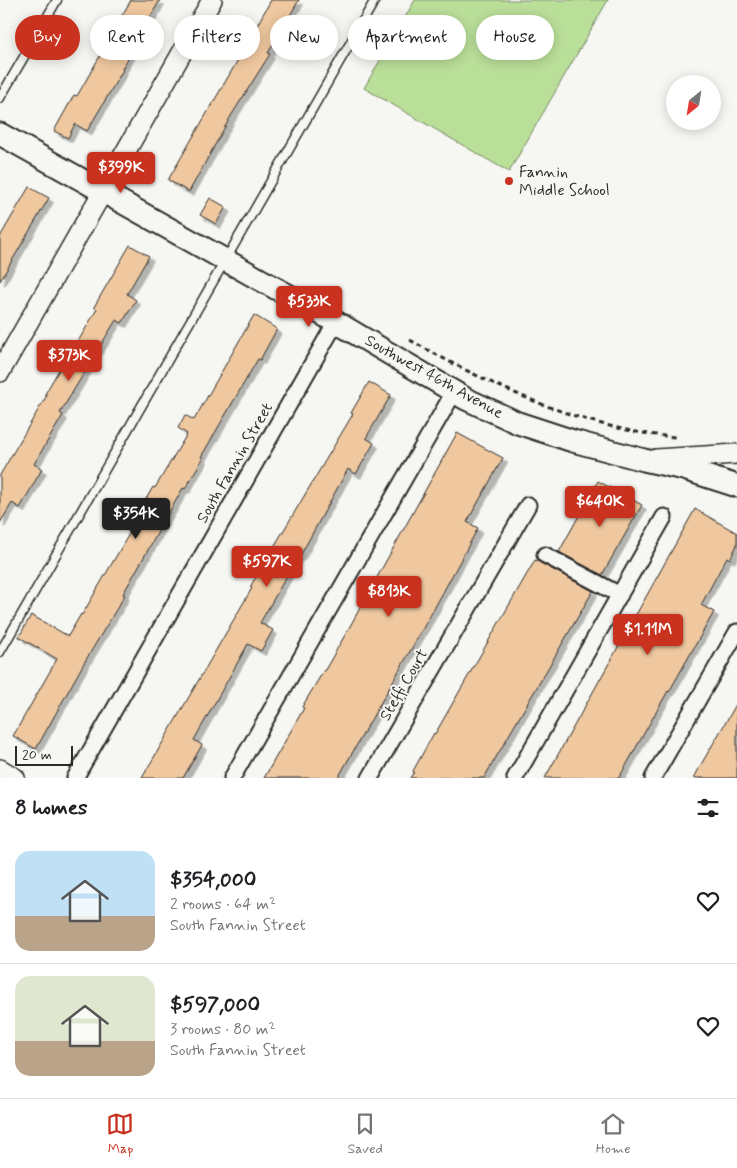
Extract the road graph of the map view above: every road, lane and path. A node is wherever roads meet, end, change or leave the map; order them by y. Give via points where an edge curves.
1 (56, 0) edge
2 (212, 0) edge
3 (374, 0) edge
4 (0, 98) edge
5 (0, 134) edge
6 (102, 192) junction
7 (226, 261) junction
8 (336, 322) junction
9 (403, 336) dead end
10 (0, 372) edge
11 (454, 392) junction
12 (678, 437) dead end
13 (737, 454) edge
14 (644, 460) junction
15 (737, 486) edge
16 (528, 505) dead end
17 (664, 517) dead end
18 (545, 555) dead end
19 (620, 595) junction
20 (737, 632) edge
21 (0, 652) edge
22 (732, 653) edge
23 (0, 769) edge
24 (15, 778) edge
25 (75, 778) edge
26 (232, 778) edge
27 (370, 778) edge
28 (515, 778) edge
29 (653, 778) edge

1 - 4 lane
2 - 6 street
3 - 7 lane
5 - 6 main road, Southwest 46th Avenue
6 - 7 main road, Southwest 46th Avenue
6 - 10 street
7 - 8 main road, Southwest 46th Avenue
7 - 21 lane
8 - 11 main road, Southwest 46th Avenue
8 - 25 street, South Fannin Street
9 - 12 path via 454,365 514,393 591,421 658,436
11 - 14 main road, Southwest 46th Avenue via 518,423
11 - 26 street
13 - 14 street
14 - 15 main road, Southwest 46th Avenue
16 - 27 street, Steffi Court
17 - 19 street
18 - 19 street
19 - 28 street
20 - 22 street
22 - 29 street
23 - 24 street

